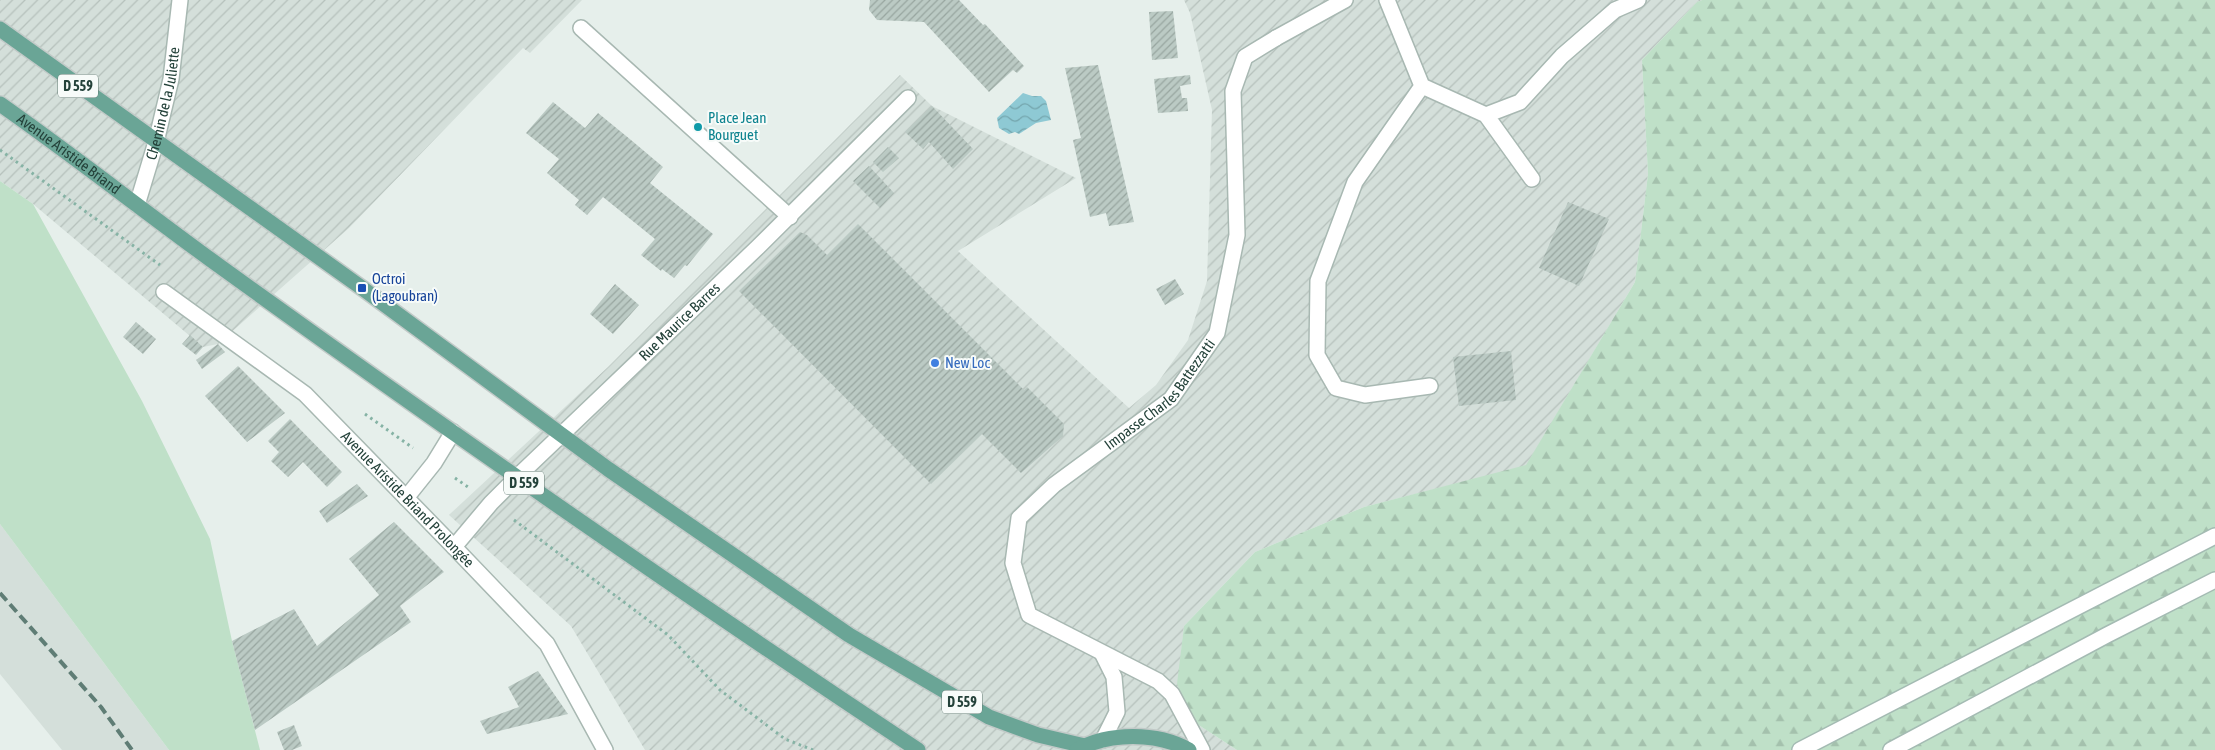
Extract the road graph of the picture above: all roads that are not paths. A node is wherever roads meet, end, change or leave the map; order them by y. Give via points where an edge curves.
1 (180, 0) edge
2 (1345, 0) edge
3 (1387, 0) edge
4 (1638, 0) edge
5 (581, 28) dead end
6 (0, 29) edge
7 (1422, 86) junction
8 (908, 98) dead end
9 (0, 104) edge
10 (1486, 115) junction
11 (156, 142) junction
12 (1532, 179) dead end
13 (137, 205) junction
14 (790, 216) junction
15 (164, 292) dead end
16 (1430, 386) dead end
17 (453, 432) junction
18 (561, 435) junction
19 (516, 478) junction
20 (406, 498) junction
21 (2215, 536) edge
22 (454, 547) junction
23 (2215, 580) edge
24 (1102, 652) junction
25 (1103, 740) junction
26 (1081, 748) edge
27 (605, 750) edge
28 (918, 750) edge
29 (1189, 750) edge
30 (1202, 750) edge
31 (1800, 750) edge
32 (1891, 750) edge

1 - 11 street, Chemin de la Juliette via 171,79
2 - 24 street, Impasse Charles Battezzatti via 1245,57 1233,91 1237,235 1217,333 1170,399 1054,485 1019,518 1012,563 1029,615
3 - 7 street
4 - 10 street via 1615,10 1562,56 1520,102
5 - 14 street
6 - 11 main road, D 559
7 - 10 street
7 - 16 street via 1355,182 1318,281 1318,355 1336,388 1365,395
8 - 14 street, Rue Maurice Barres
9 - 13 main road, Avenue Aristide Briand / D 559
10 - 12 street
11 - 13 street, Chemin de la Juliette
11 - 18 main road, D 559
13 - 17 main road, D 559
14 - 18 street, Rue Maurice Barres
15 - 20 street, Avenue Aristide Briand Prolongée via 305,394
17 - 19 main road, D 559
17 - 20 street via 434,463
18 - 19 street, Rue Maurice Barres
18 - 26 main road, D 559 via 849,635 989,717
19 - 22 street, Rue Maurice Barres
19 - 28 main road, D 559
20 - 22 street, Avenue Aristide Briand Prolongée
21 - 31 street
22 - 27 street, Avenue Aristide Briand Prolongée via 547,644
23 - 32 street
24 - 25 street via 1114,677 1117,712
24 - 30 street, Impasse Charles Battezzatti via 1158,681 1172,694
25 - 26 main road
25 - 29 main road via 1130,736 1157,739

